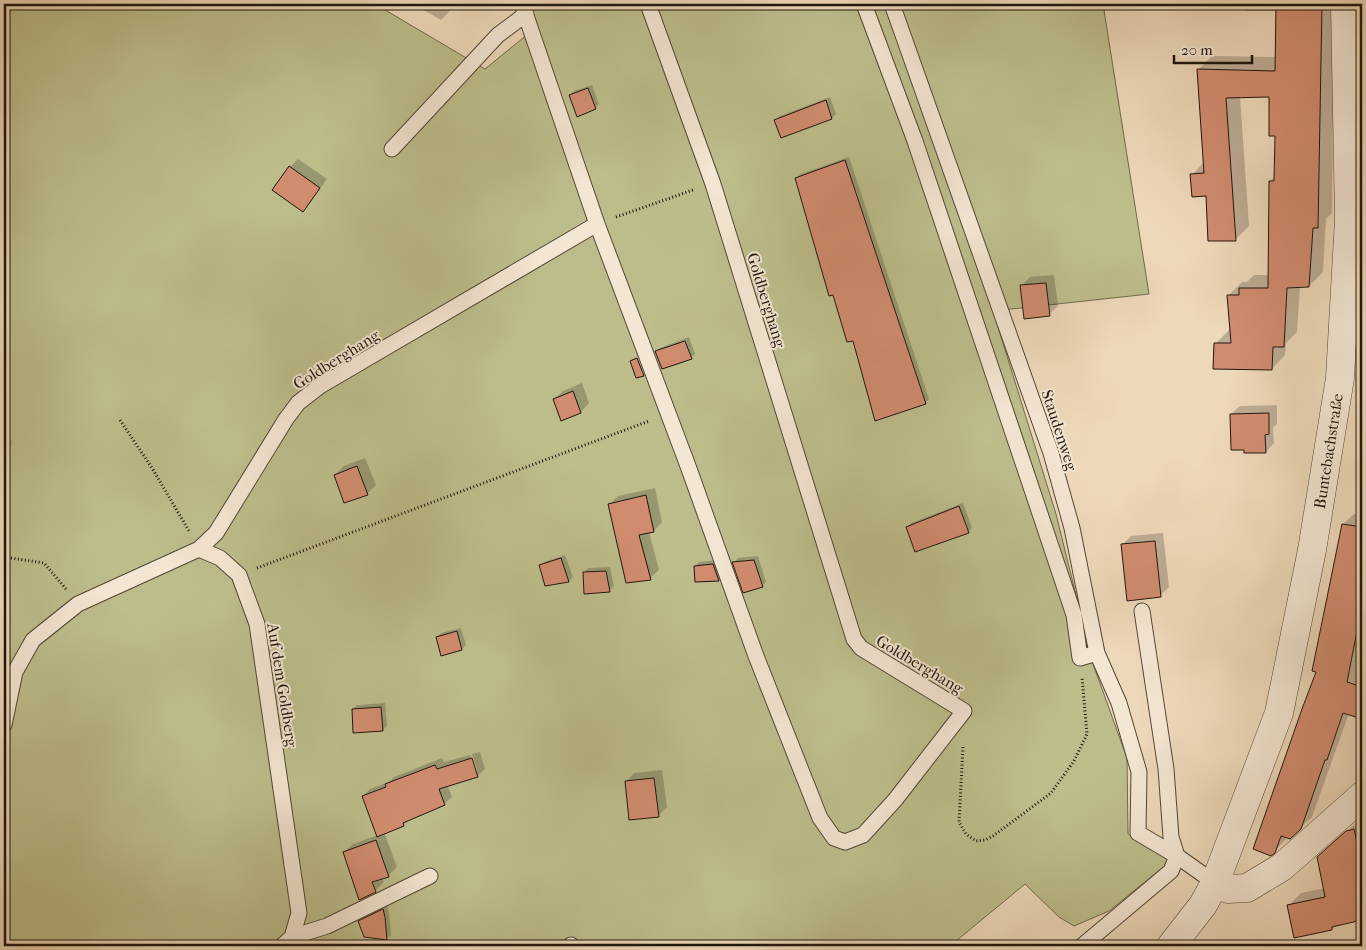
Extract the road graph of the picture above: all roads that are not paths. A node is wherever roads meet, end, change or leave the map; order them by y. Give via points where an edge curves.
1 (648, 4) edge
2 (864, 4) edge
3 (892, 4) edge
4 (1345, 4) edge
5 (524, 9) edge
6 (392, 150) dead end
7 (597, 224) junction
8 (199, 549) junction
9 (1142, 611) dead end
10 (1097, 653) junction
11 (4, 726) edge
12 (1362, 796) edge
13 (1177, 856) junction
14 (430, 876) dead end
15 (1215, 883) junction
16 (287, 942) edge
17 (1082, 946) edge
18 (1171, 946) edge

1 - 7 lane, Goldberghang via 713,184 854,639 861,648 964,711 895,800 863,835 845,842 834,838 820,818 756,656
2 - 10 lane via 914,141 1074,615 1080,658
3 - 10 lane, Staudenweg via 1051,453 1072,528
4 - 15 street, Buntebachstraße via 1349,219 1340,378 1312,550 1279,713
5 - 6 lane, Goldberghang
5 - 7 lane, Goldberghang
7 - 8 lane, Goldberghang via 320,386 298,403 216,533
8 - 11 lane via 78,604 33,640 15,672
8 - 16 lane, Auf dem Goldberg via 220,558 239,575 257,624 299,913
9 - 13 lane via 1166,769 1171,837
10 - 13 lane, Staudenweg via 1119,703 1139,772 1138,833
12 - 15 street via 1282,867 1247,888 1228,889
13 - 15 lane
13 - 17 lane via 1171,871
14 - 16 lane
15 - 18 street, Buntebachstraße via 1203,905

